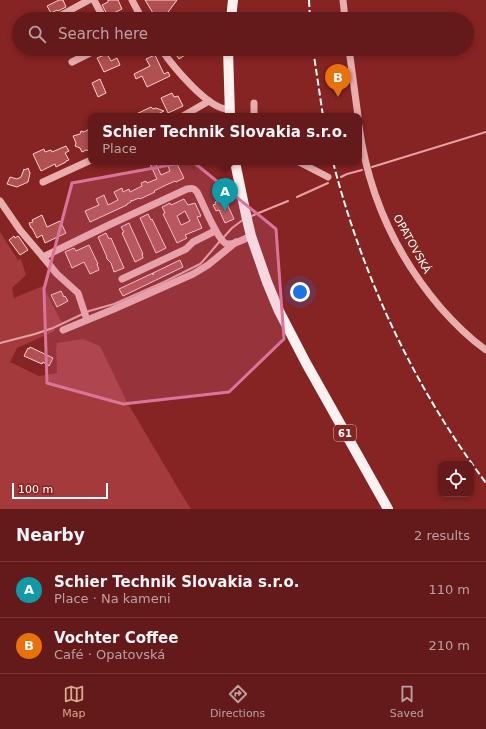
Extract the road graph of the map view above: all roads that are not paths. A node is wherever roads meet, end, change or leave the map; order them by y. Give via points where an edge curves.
1 (89, 0) edge
2 (94, 0) edge
3 (132, 0) edge
4 (233, 0) edge
5 (343, 0) edge
6 (67, 12) edge
7 (100, 12) edge
8 (138, 12) edge
9 (232, 12) edge
10 (344, 12) edge
11 (84, 56) edge
12 (166, 56) edge
13 (228, 56) edge
14 (350, 56) edge
15 (72, 62) dead end
16 (209, 101) junction
17 (254, 103) dead end
18 (188, 113) edge
19 (230, 113) edge
20 (254, 113) edge
21 (358, 113) edge
22 (362, 145) edge
23 (88, 161) edge
24 (236, 165) edge
25 (305, 165) edge
26 (328, 177) dead end
27 (43, 182) dead end
28 (0, 201) edge
29 (217, 234) junction
30 (251, 236) junction
31 (236, 242) junction
32 (43, 257) junction
33 (122, 279) dead end
34 (85, 315) junction
35 (64, 330) dead end
36 (486, 350) edge
37 (388, 509) edge

1 - 6 street
2 - 7 street
3 - 8 street
4 - 9 main road
5 - 10 street
11 - 15 street
12 - 16 street via 184,79
13 - 19 main road
14 - 21 street
16 - 18 street
16 - 19 street
17 - 20 street
22 - 36 street, OPATOVSKÁ via 382,213 408,264 449,318
23 - 27 street
24 - 30 main road, 61
25 - 26 street
28 - 32 street
29 - 31 street via 224,242
29 - 32 street via 197,192 192,188
29 - 33 street via 193,242 186,249
30 - 31 street
30 - 37 main road, 61 via 267,282 292,337
31 - 34 street via 208,265 160,290
32 - 34 street via 78,293
34 - 35 street

